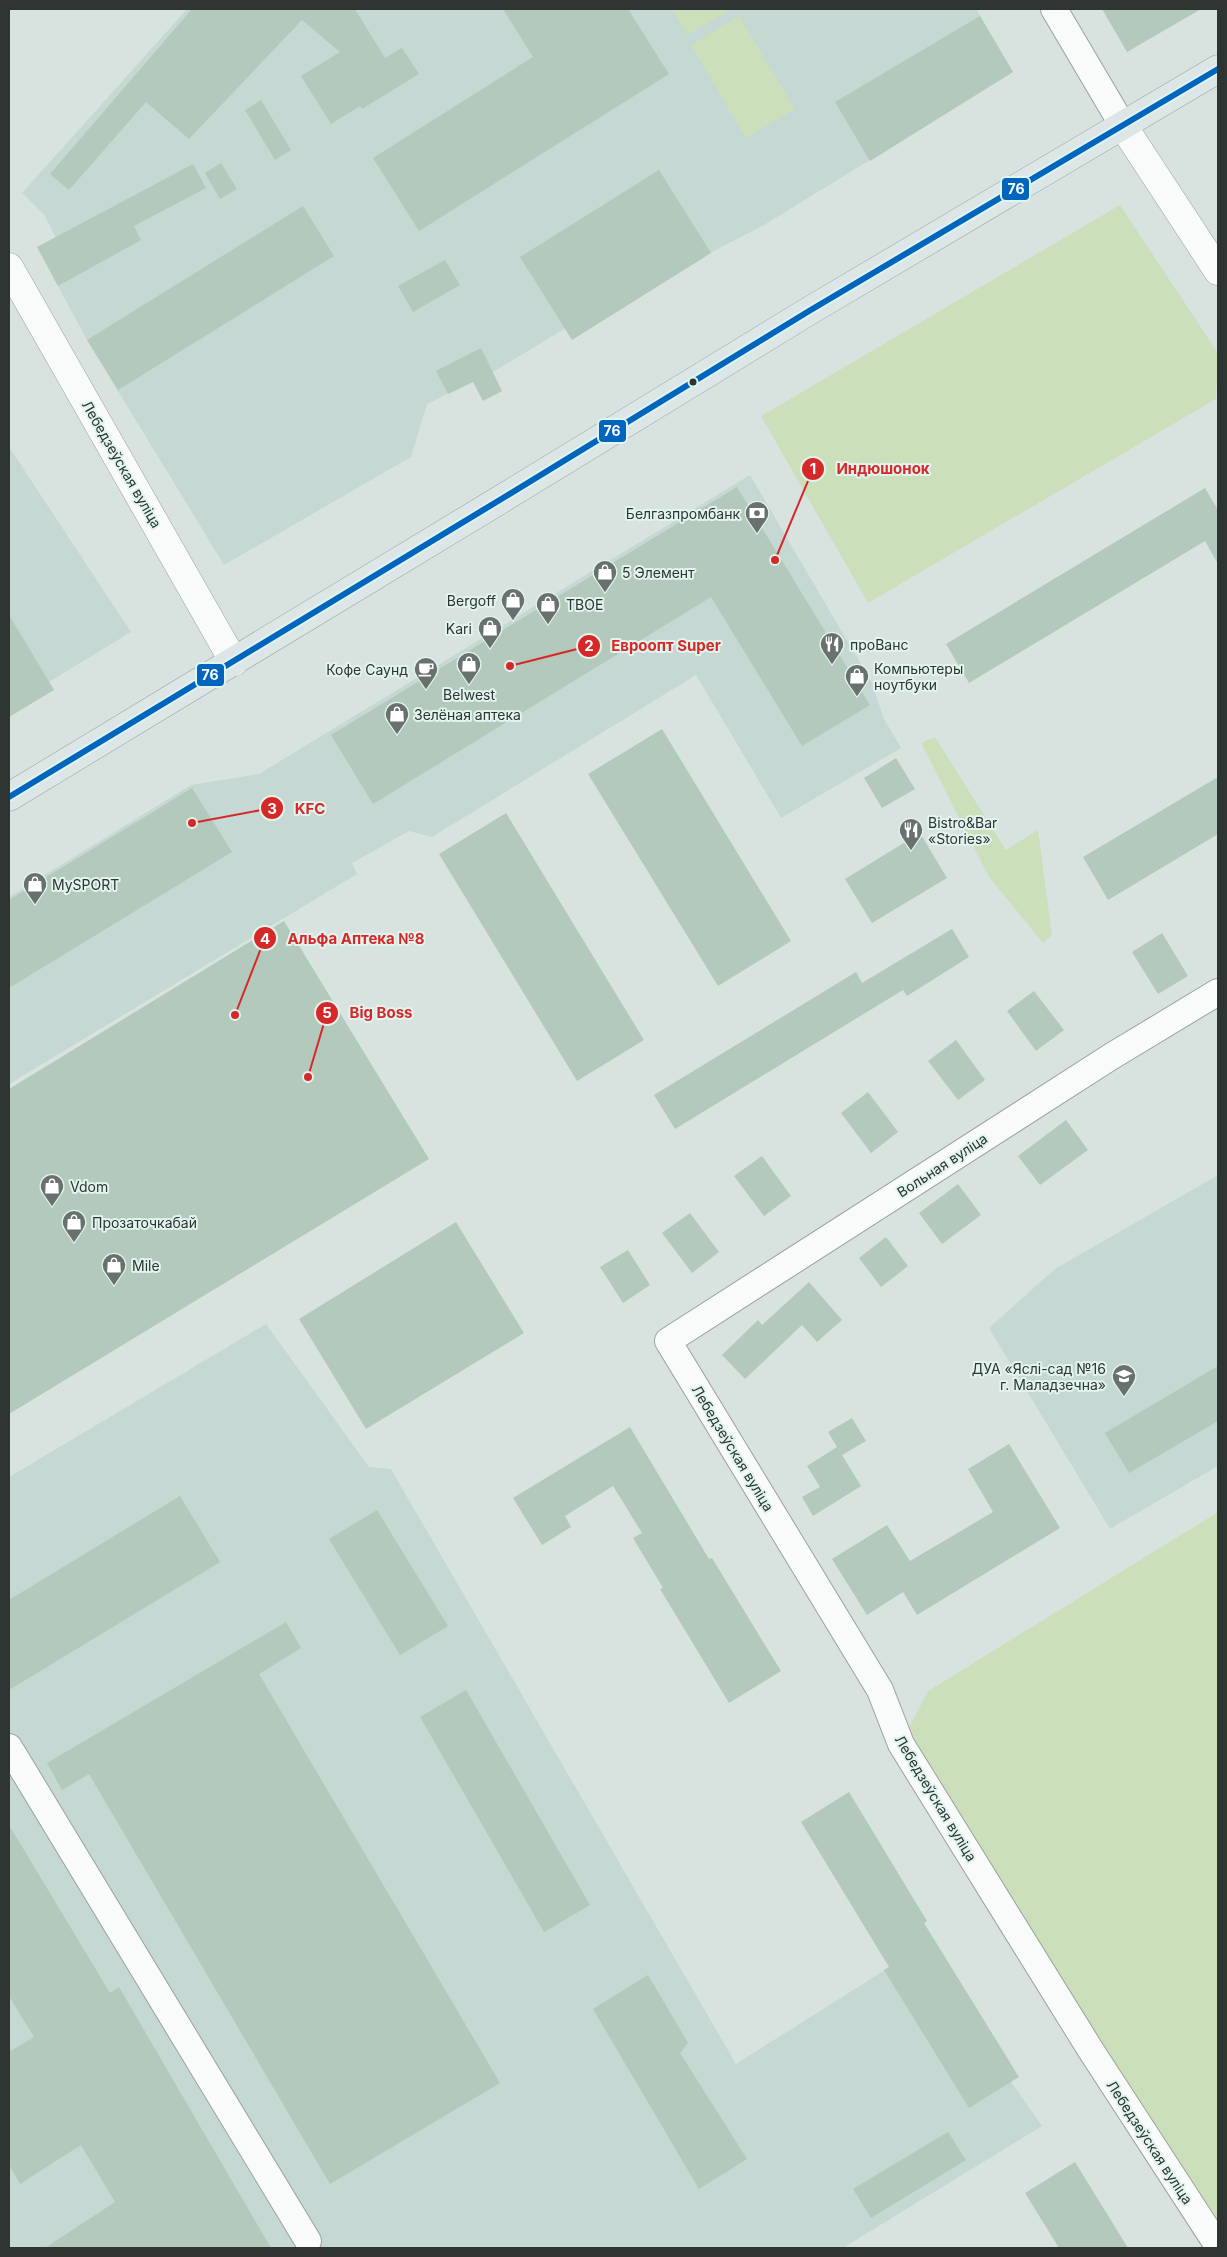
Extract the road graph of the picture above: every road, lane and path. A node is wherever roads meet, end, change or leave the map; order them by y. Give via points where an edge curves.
1 (1054, 9) edge
2 (1218, 69) edge
3 (1123, 126) junction
4 (9, 267) edge
5 (1218, 271) edge
6 (234, 662) junction
7 (9, 797) edge
8 (1218, 992) edge
9 (668, 1341) joint
10 (9, 1747) edge
11 (308, 2241) dead end
12 (1218, 2246) edge

1 - 3 street
2 - 3 main road
3 - 5 main road
3 - 6 main road via 809,311
4 - 6 main road, Лебедзеўская вуліца
6 - 7 main road
8 - 9 street, Вольная вуліца via 1112,1056
9 - 12 street, Лебедзеўская вуліца via 880,1690 901,1744 1090,2049
10 - 11 street

